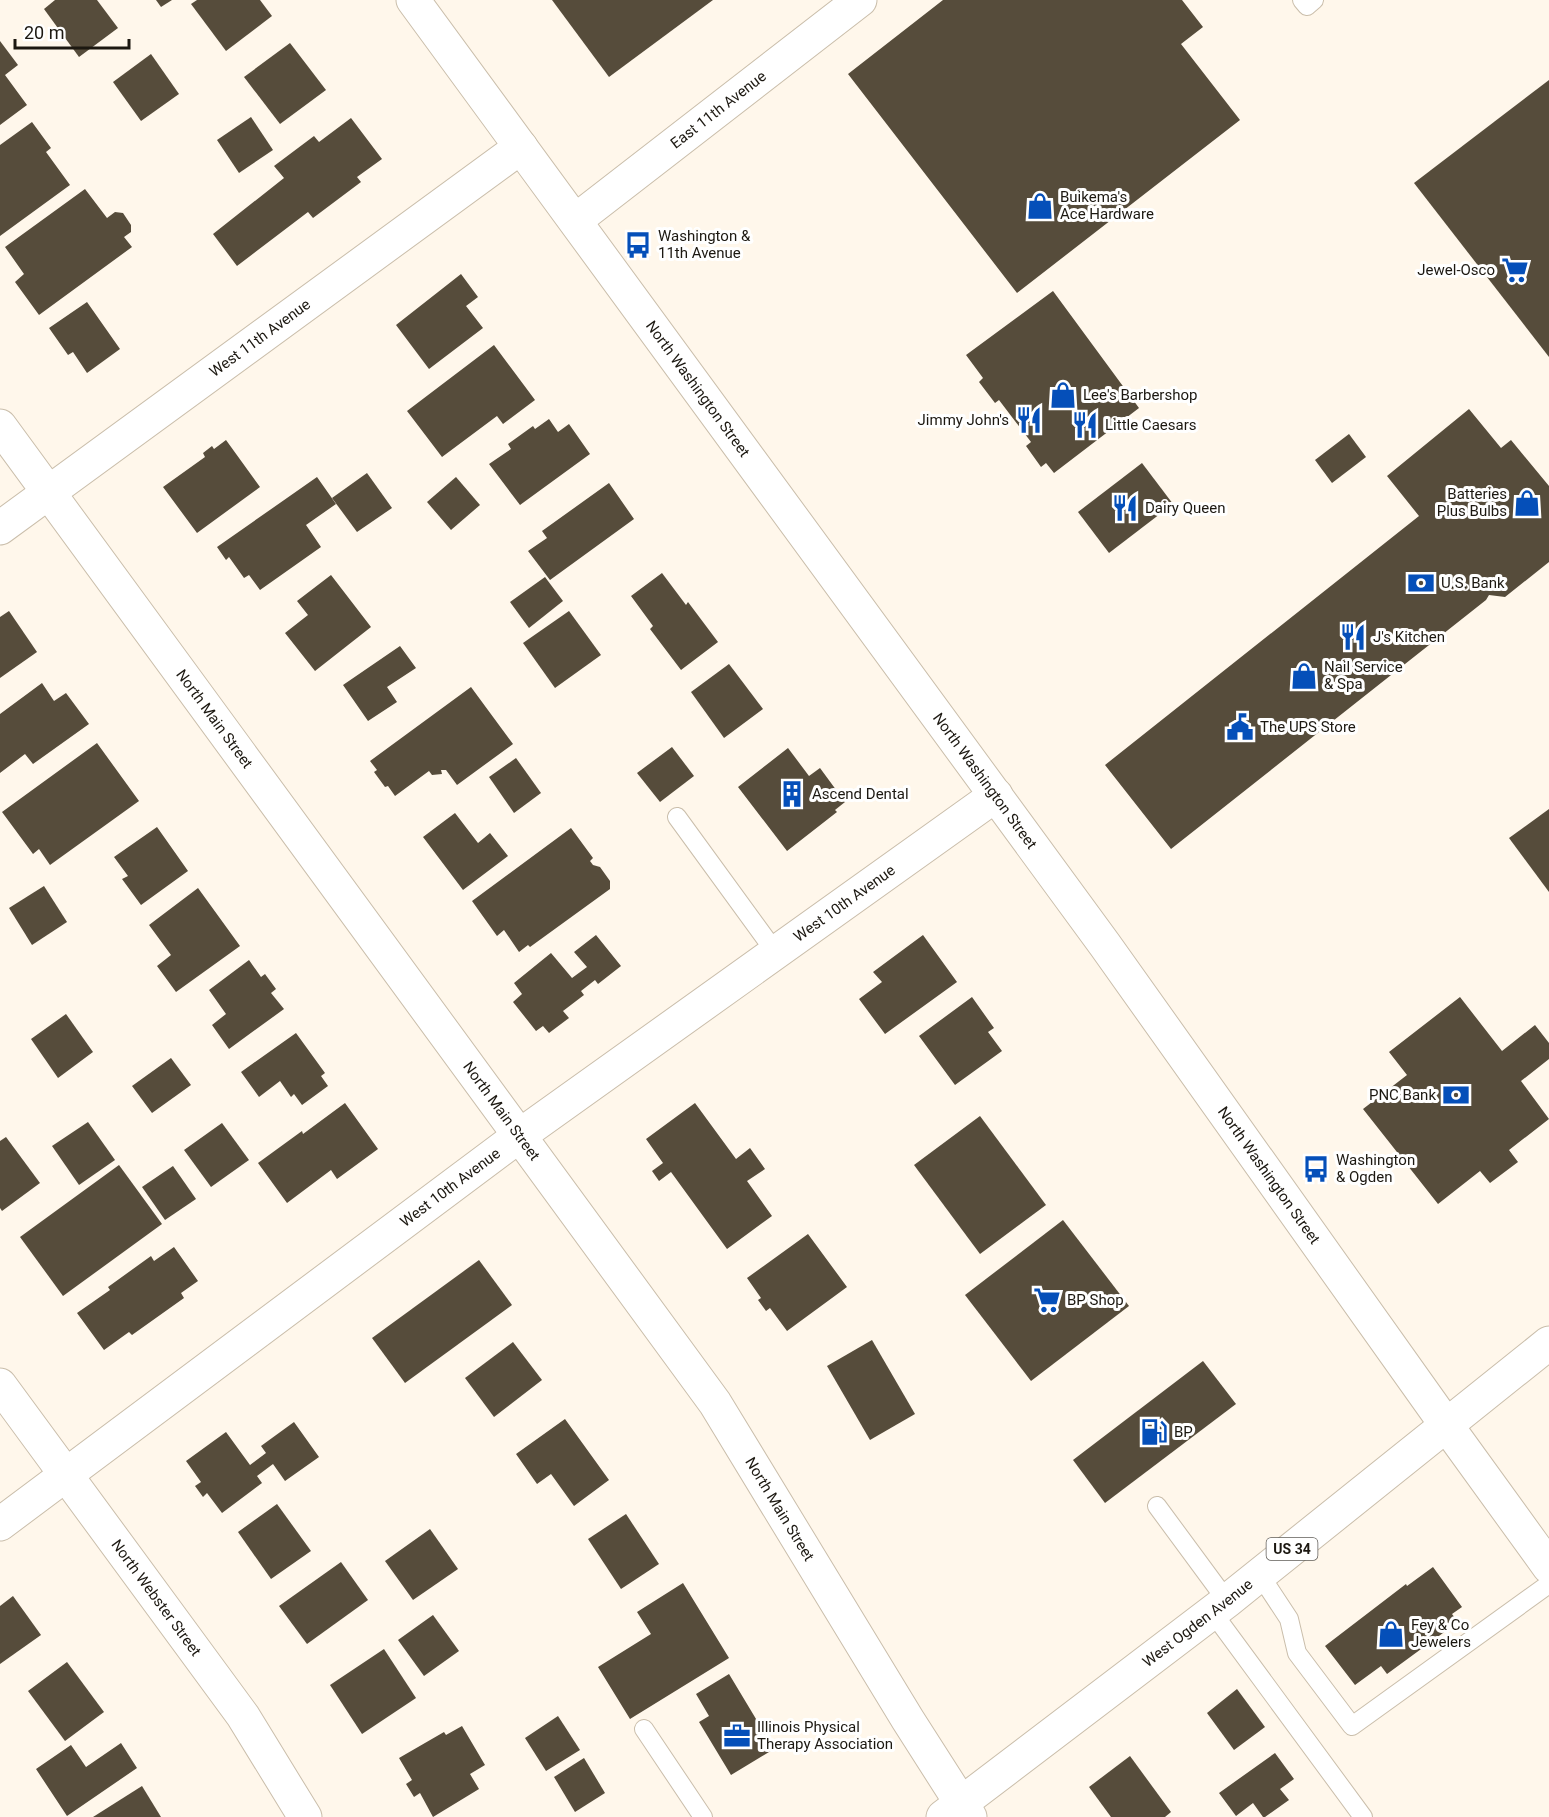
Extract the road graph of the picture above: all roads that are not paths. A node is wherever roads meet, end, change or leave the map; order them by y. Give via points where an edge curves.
1 (413, 0) edge
2 (860, 0) edge
3 (1302, 0) edge
4 (1314, 0) edge
5 (521, 147) junction
6 (576, 220) junction
7 (0, 426) edge
8 (49, 492) junction
9 (0, 528) edge
10 (996, 795) junction
11 (677, 817) dead end
12 (776, 953) junction
13 (519, 1136) junction
14 (1549, 1343) edge
15 (0, 1385) edge
16 (1447, 1426) junction
17 (66, 1476) junction
18 (1157, 1506) dead end
19 (0, 1524) edge
20 (1549, 1567) edge
21 (1260, 1575) junction
22 (1549, 1584) edge
23 (1220, 1607) junction
24 (644, 1729) dead end
25 (958, 1812) edge
26 (305, 1817) edge
27 (703, 1817) edge
28 (1363, 1817) edge

1 - 5 street, North Washington Street
2 - 6 street, East 11th Avenue
3 - 4 lane via 1307,6
5 - 6 street, North Washington Street
5 - 8 street, West 11th Avenue
6 - 10 street, North Washington Street
7 - 8 street, North Main Street
8 - 9 street, West 11th Avenue
8 - 13 street, North Main Street
10 - 12 street, West 10th Avenue
10 - 16 street, North Washington Street
11 - 12 lane
12 - 13 street, West 10th Avenue
13 - 17 street, West 10th Avenue
13 - 25 street, North Main Street via 715,1403 908,1720
14 - 16 street, US 34
15 - 17 street, North Webster Street
16 - 20 street, North Washington Street
16 - 21 street, West Ogden Avenue / US 34
17 - 19 street, West 10th Avenue
17 - 26 street, North Webster Street via 243,1716
18 - 23 lane
21 - 22 lane via 1289,1619 1297,1653 1352,1726
21 - 23 street, West Ogden Avenue / US 34
23 - 25 street, West Ogden Avenue / US 34
23 - 28 lane
24 - 27 lane

